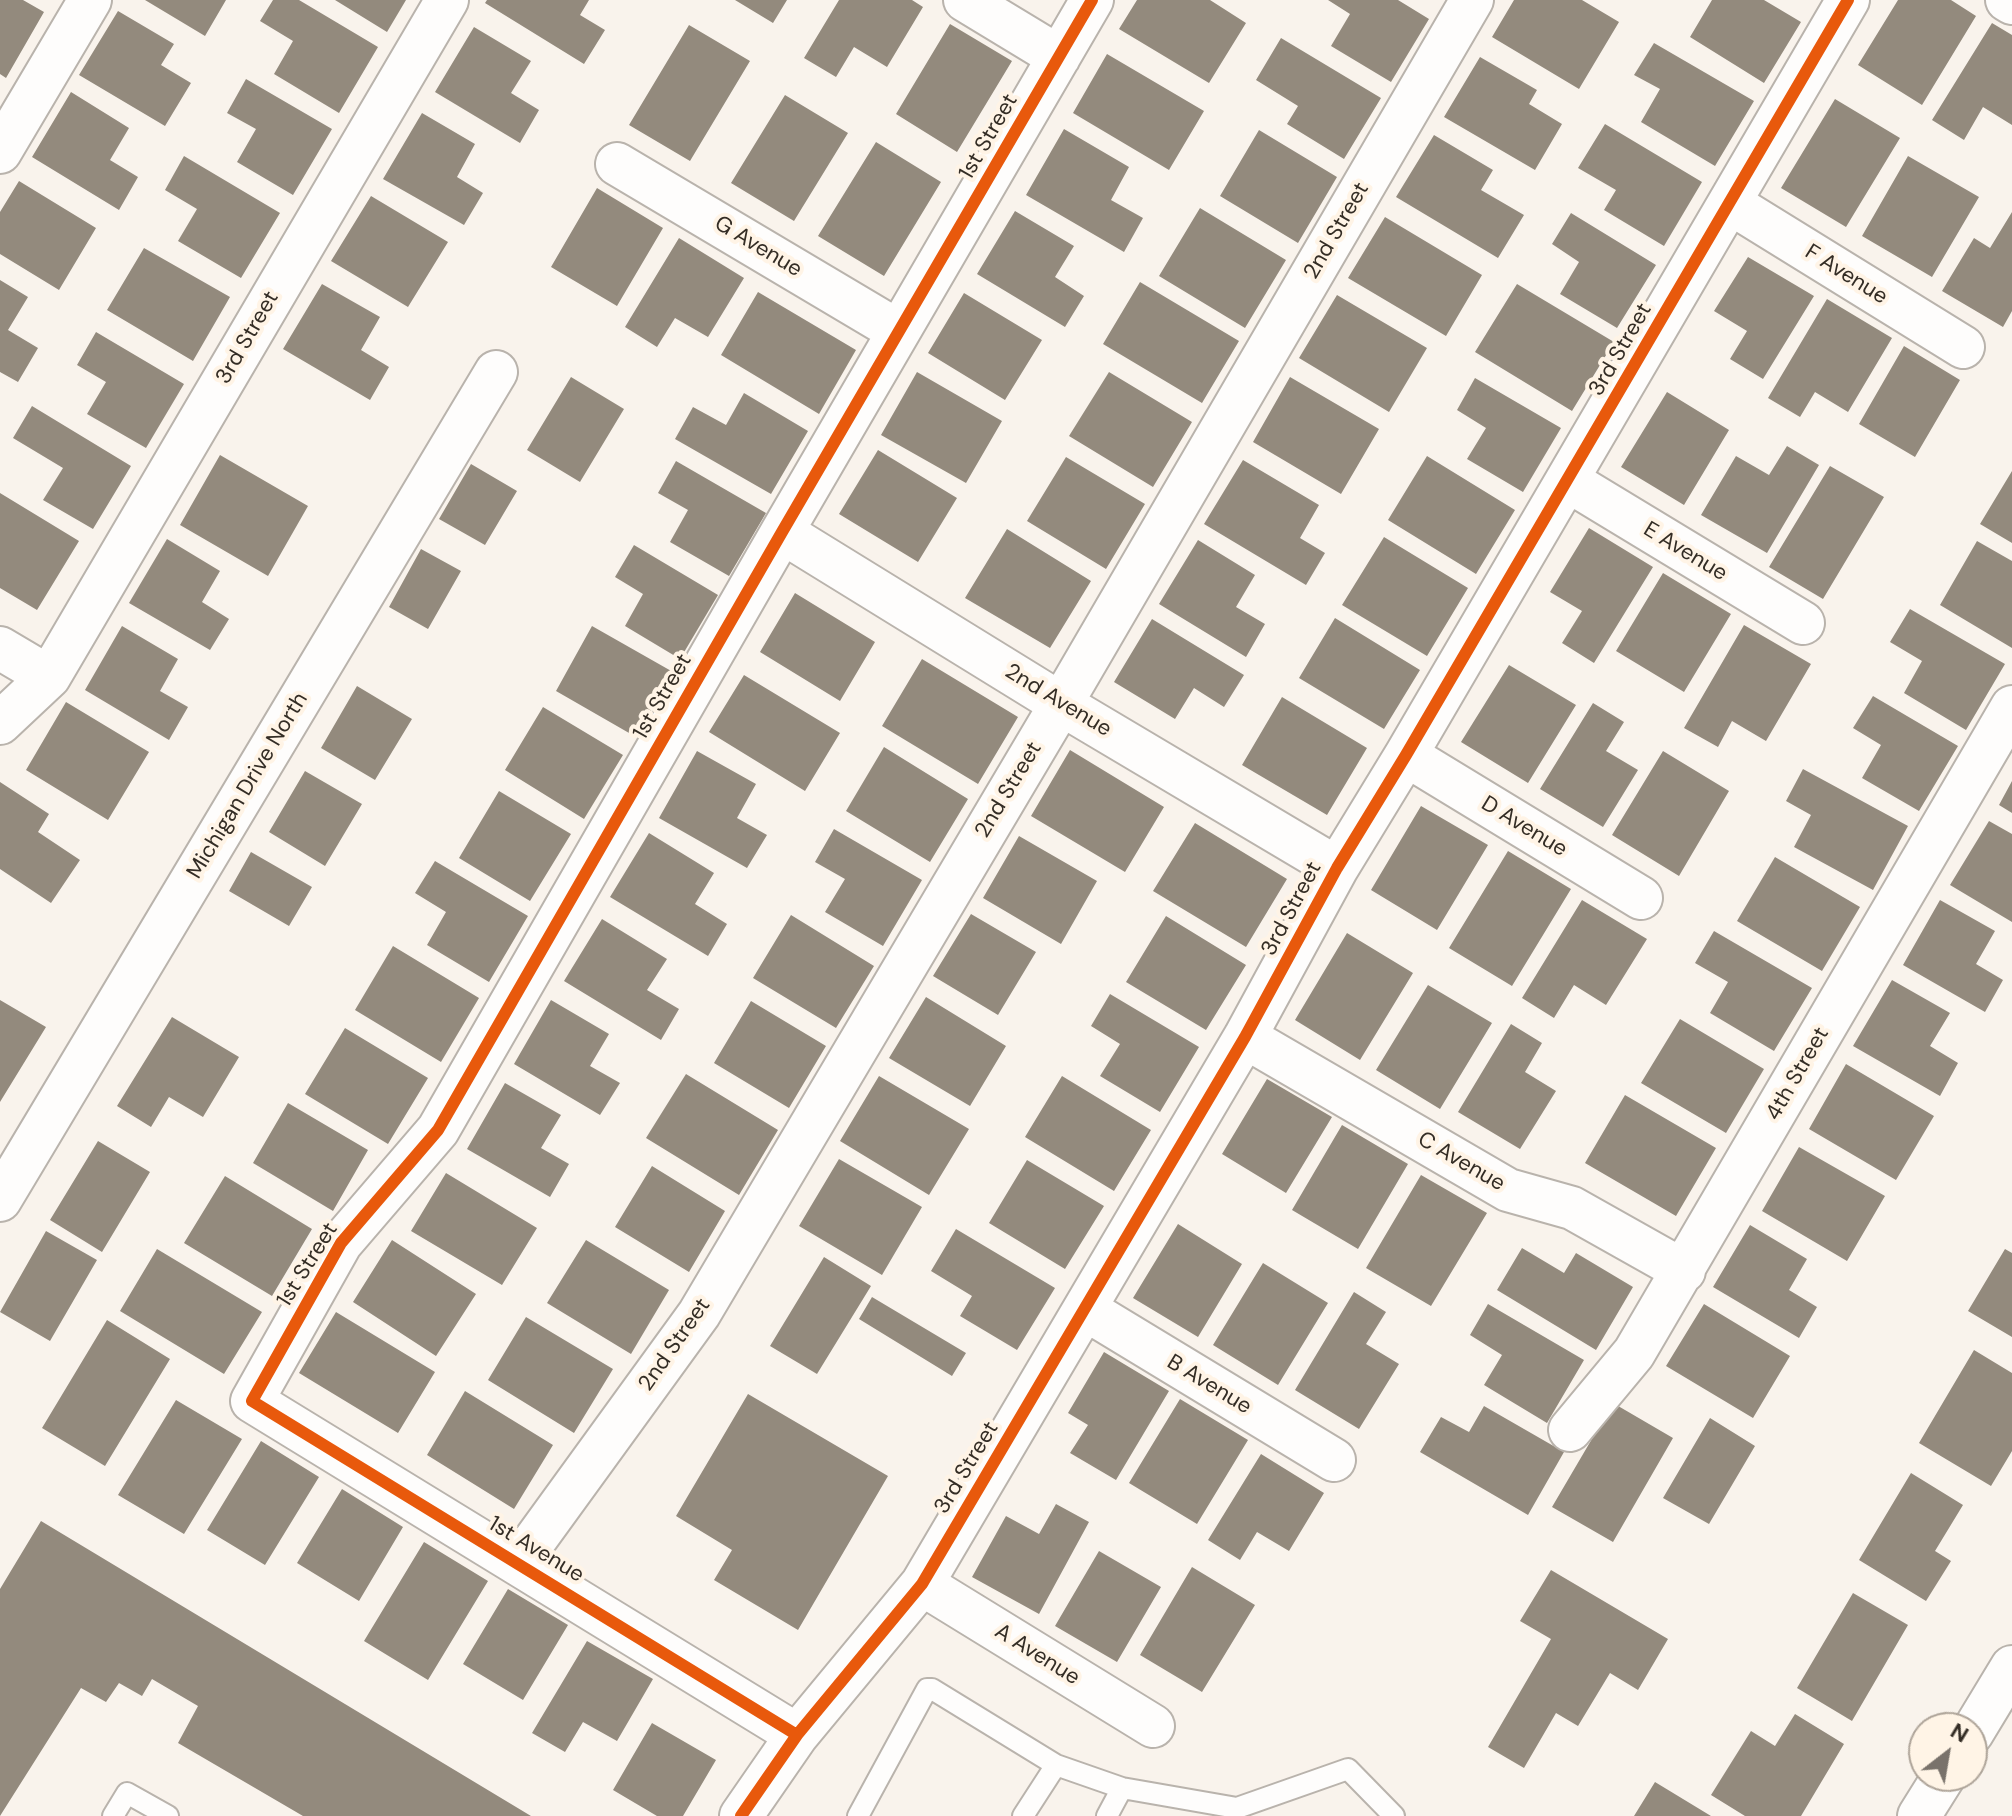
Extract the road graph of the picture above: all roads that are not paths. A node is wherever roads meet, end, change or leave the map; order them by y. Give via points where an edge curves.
1 (90, 0) edge
2 (447, 0) edge
3 (965, 0) edge
4 (1092, 0) edge
5 (1472, 0) edge
6 (1848, 0) edge
7 (1059, 57) junction
8 (0, 152) edge
9 (617, 164) dead end
10 (1730, 203) junction
11 (898, 331) junction
12 (1963, 347) dead end
13 (496, 372) dead end
14 (1567, 480) junction
15 (782, 532) junction
16 (1803, 623) dead end
17 (0, 648) edge
18 (49, 677) junction
19 (1061, 704) junction
20 (2012, 707) edge
21 (0, 723) edge
22 (1406, 755) junction
23 (1337, 868) junction
24 (1641, 898) dead end
25 (1245, 1037) junction
26 (0, 1200) edge
27 (1684, 1271) junction
28 (1085, 1309) junction
29 (252, 1401) joint
30 (1570, 1430) dead end
31 (1334, 1460) dead end
32 (519, 1562) junction
33 (922, 1584) junction
34 (2012, 1667) edge
35 (1992, 1715) edge
36 (1153, 1726) dead end
37 (797, 1735) junction
38 (1056, 1765) junction
39 (1122, 1788) junction
40 (1934, 1792) edge
41 (113, 1816) edge
42 (168, 1816) edge
43 (741, 1816) edge
44 (858, 1816) edge
45 (1023, 1816) edge
46 (1107, 1816) edge
47 (1394, 1816) edge
48 (1919, 1816) edge

1 - 8 street
2 - 18 street, 3rd Street
3 - 7 street
4 - 7 street, 1st Street
5 - 19 street, 2nd Street
6 - 10 street, 3rd Street
7 - 11 street, 1st Street
9 - 11 street, G Avenue
10 - 12 street, F Avenue
10 - 14 street, 3rd Street
11 - 15 street, 1st Street
13 - 26 street, Michigan Drive North
14 - 16 street, E Avenue
14 - 22 street, 3rd Street
15 - 19 street, 2nd Avenue
15 - 29 street, 1st Street via 438,1130 341,1243
17 - 18 street
18 - 21 street
19 - 23 street, 2nd Avenue
19 - 32 street, 2nd Street via 699,1314
20 - 27 street, 4th Street
22 - 23 street, 3rd Street
22 - 24 street, D Avenue
23 - 25 street, 3rd Street
25 - 27 street, C Avenue via 1508,1190 1572,1208
25 - 28 street, 3rd Street
27 - 30 street, 4th Street via 1634,1353
28 - 31 street, B Avenue
28 - 33 street, 3rd Street
29 - 32 street, 1st Avenue
32 - 37 street, 1st Avenue
33 - 36 street, A Avenue
33 - 37 street, 3rd Street
34 - 35 street
37 - 43 street, 3rd Street
38 - 39 lane
38 - 44 lane via 927,1689
38 - 45 lane
39 - 46 lane
39 - 47 lane via 1237,1808 1348,1769
40 - 48 street
41 - 42 lane via 127,1793

